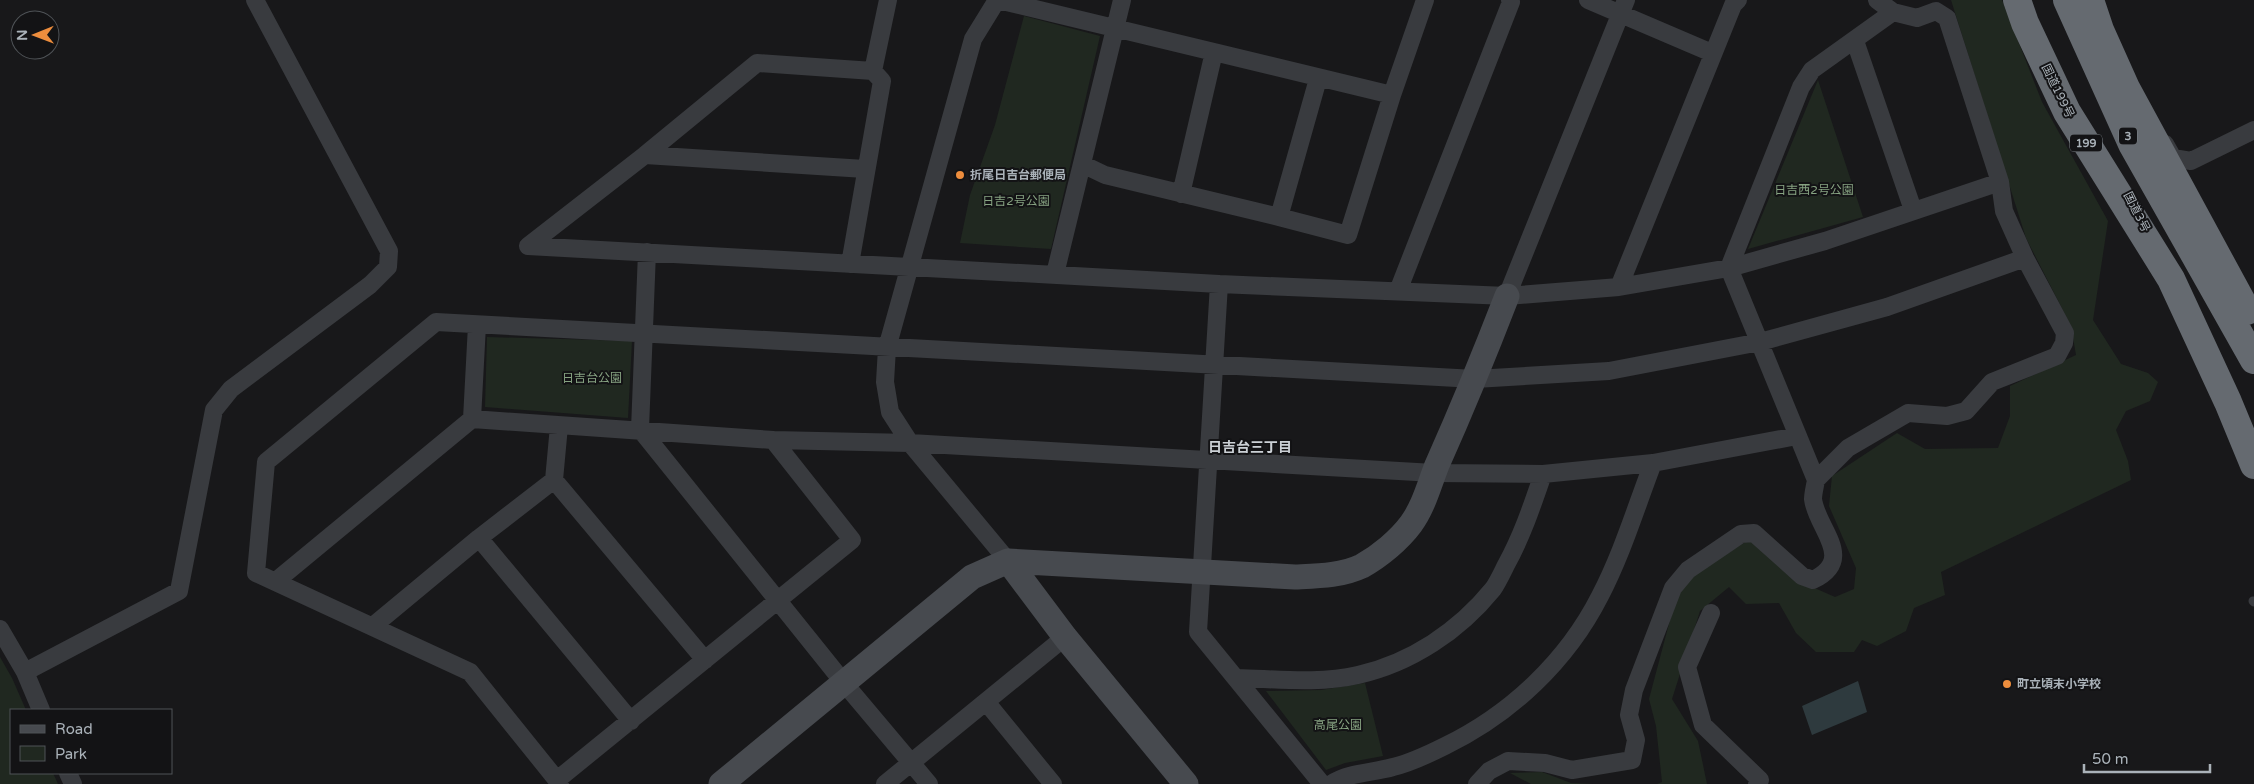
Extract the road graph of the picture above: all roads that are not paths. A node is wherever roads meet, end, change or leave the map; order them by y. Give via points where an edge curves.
1 (255, 0) edge
2 (998, 0) edge
3 (1122, 0) edge
4 (1426, 0) edge
5 (1510, 0) edge
6 (1588, 0) edge
7 (1738, 0) edge
8 (1876, 0) edge
9 (2017, 0) edge
10 (2036, 0) edge
11 (2100, 0) edge
12 (886, 1) edge
13 (2073, 2) edge
14 (1623, 6) edge
15 (1893, 12) junction
16 (1115, 28) junction
17 (1855, 41) junction
18 (1214, 52) junction
19 (1712, 53) junction
20 (874, 71) junction
21 (1318, 78) junction
22 (1392, 95) junction
23 (2254, 130) edge
24 (645, 155) junction
25 (2191, 162) junction
26 (1082, 164) junction
27 (865, 169) junction
28 (2000, 182) junction
29 (1181, 194) junction
30 (1913, 210) junction
31 (1279, 217) junction
32 (647, 252) junction
33 (2025, 258) junction
34 (850, 264) junction
35 (910, 266) junction
36 (1729, 268) junction
37 (1055, 274) junction
38 (2170, 279) junction
39 (1219, 284) junction
40 (1619, 287) junction
41 (1398, 291) junction
42 (1507, 296) junction
43 (2252, 320) edge
44 (477, 325) junction
45 (644, 333) junction
46 (1760, 342) junction
47 (887, 348) junction
48 (2254, 360) edge
49 (1214, 366) junction
50 (1475, 379) junction
51 (2254, 414) edge
52 (472, 419) junction
53 (559, 426) junction
54 (640, 429) junction
55 (1797, 436) junction
56 (773, 440) junction
57 (910, 443) junction
58 (1210, 459) junction
59 (1653, 463) junction
60 (2254, 465) edge
61 (1434, 473) junction
62 (1543, 474) junction
63 (554, 480) junction
64 (1816, 480) junction
65 (479, 538) junction
66 (1008, 561) junction
67 (1200, 571) junction
68 (276, 581) junction
69 (778, 601) junction
70 (1711, 613) dead end
71 (373, 626) junction
72 (0, 629) edge
73 (1065, 637) junction
74 (705, 660) junction
75 (25, 672) junction
76 (1237, 678) junction
77 (844, 683) junction
78 (986, 703) junction
79 (41, 709) edge
80 (631, 721) junction
81 (910, 762) junction
82 (559, 782) edge
83 (1760, 783) edge
84 (721, 784) edge
85 (885, 784) edge
86 (929, 784) edge
87 (1053, 784) edge
88 (1186, 784) edge
89 (1322, 784) edge
90 (1332, 784) edge
91 (1477, 784) edge

1 - 75 street via 389,251 388,268 232,388 214,410 179,591
2 - 16 street
2 - 35 street via 973,39
3 - 16 street
4 - 22 street
5 - 41 street
6 - 14 street
7 - 19 street
8 - 15 street
9 - 38 highway, 国道199号 / 199 via 2067,112
10 - 38 highway, 国道3号 / 3 via 2085,109
11 - 25 street via 2132,81 2173,158
12 - 20 street
13 - 43 highway via 2100,30 2126,88
13 - 48 highway, 3 via 2132,144
14 - 19 street
14 - 42 street
15 - 17 street
15 - 28 street via 1917,18 1936,11 1947,18
16 - 18 street
16 - 26 street
17 - 30 street
17 - 36 street via 1812,70 1801,87
18 - 21 street
18 - 29 street
19 - 40 street
20 - 24 street via 757,62
20 - 27 street via 882,81
21 - 22 street
21 - 31 street
22 - 31 street via 1348,234
23 - 25 street
24 - 27 street
24 - 32 street via 528,246
25 - 43 street via 2187,180 2240,278
26 - 29 street via 1105,175
26 - 37 street
27 - 34 street
28 - 30 street
28 - 33 street via 2004,211
29 - 31 street
30 - 36 street
32 - 34 street
32 - 45 street
33 - 46 street via 1887,307
33 - 64 street via 2065,333 2057,356 1992,382 1966,410 1946,416 1908,413 1848,448
34 - 35 street
35 - 37 street
35 - 47 street
36 - 40 street
36 - 46 street
37 - 39 street
38 - 51 highway, 国道3号 / 3
38 - 60 highway
39 - 41 street
39 - 49 street
40 - 42 street
41 - 42 street
42 - 50 street
44 - 45 street
44 - 52 street
44 - 68 street via 436,322 266,462 256,573
45 - 47 street
45 - 54 street
46 - 50 street via 1609,371
46 - 55 street
47 - 49 street
47 - 57 street via 884,382 890,412
49 - 50 street
49 - 58 street
50 - 61 street
52 - 53 street
52 - 68 street
53 - 54 street
53 - 63 street
54 - 56 street
54 - 69 street
55 - 59 street
55 - 64 street
56 - 57 street
56 - 69 street via 852,540
57 - 58 street
57 - 66 street
58 - 61 street
58 - 67 street
59 - 62 street
59 - 90 street via 1600,596 1569,647 1538,682 1462,738 1394,767 1342,777
61 - 62 street
61 - 67 street via 1423,505 1411,523 1391,544 1362,566 1331,576
62 - 76 street via 1520,538 1494,588 1462,621 1422,652 1358,675 1318,680
63 - 65 street
63 - 74 street
64 - 91 street via 1813,500 1832,546 1833,564 1824,575 1813,580 1802,576 1754,533 1747,533 1688,570 1673,588 1634,690 1629,715 1636,740 1632,760 1572,770 1545,763 1508,761 1490,771
65 - 71 street
65 - 80 street
66 - 67 street
66 - 73 street
66 - 77 street via 972,577
67 - 76 street via 1198,632
68 - 71 street
69 - 74 street
69 - 77 street
70 - 83 street via 1687,667 1703,725
71 - 82 street via 470,672
72 - 75 street
73 - 78 street
73 - 88 street
74 - 80 street
75 - 79 street
76 - 89 street
77 - 81 street
77 - 84 street
78 - 81 street
78 - 87 street
80 - 82 street
81 - 85 street
81 - 86 street

